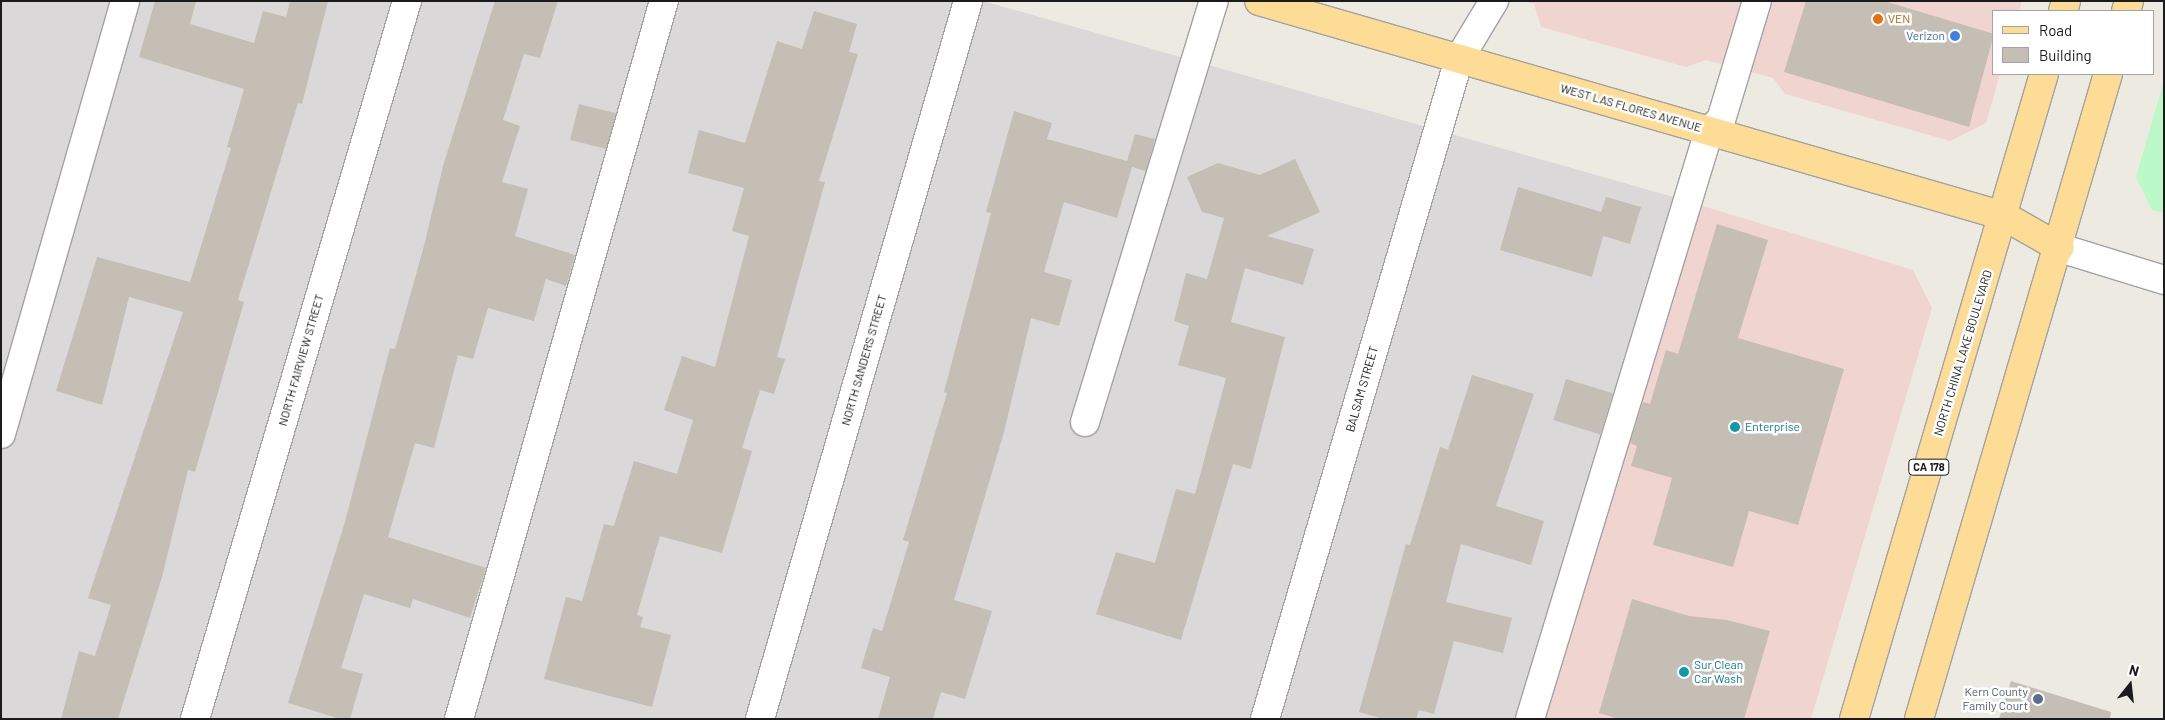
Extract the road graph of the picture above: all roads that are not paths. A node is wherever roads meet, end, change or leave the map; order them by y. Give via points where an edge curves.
1 (125, 1) edge
2 (407, 1) edge
3 (664, 1) edge
4 (968, 1) edge
5 (1214, 1) edge
6 (1258, 1) edge
7 (1494, 1) edge
8 (1757, 1) edge
9 (1459, 59) junction
10 (2044, 75) edge
11 (2108, 75) edge
12 (1710, 130) junction
13 (2004, 216) junction
14 (2060, 248) junction
15 (2164, 280) edge
16 (1085, 422) dead end
17 (1, 434) edge
18 (195, 719) edge
19 (459, 719) edge
20 (760, 719) edge
21 (1265, 719) edge
22 (1530, 719) edge
23 (1854, 719) edge
24 (1919, 719) edge

1 - 17 street
2 - 18 street, NORTH FAIRVIEW STREET
3 - 19 street
4 - 20 street, NORTH SANDERS STREET
5 - 16 street
6 - 9 main road, WEST LAS FLORES AVENUE
7 - 9 street, BALSAM STREET
8 - 12 street via 1721,120
9 - 12 main road, WEST LAS FLORES AVENUE
9 - 21 street, BALSAM STREET
10 - 13 main road, NORTH CHINA LAKE BOULEVARD / CA 178
11 - 14 main road
12 - 13 main road, WEST LAS FLORES AVENUE
12 - 22 street
13 - 14 main road, WEST LAS FLORES AVENUE
13 - 23 main road, NORTH CHINA LAKE BOULEVARD / CA 178
14 - 15 street
14 - 24 main road

